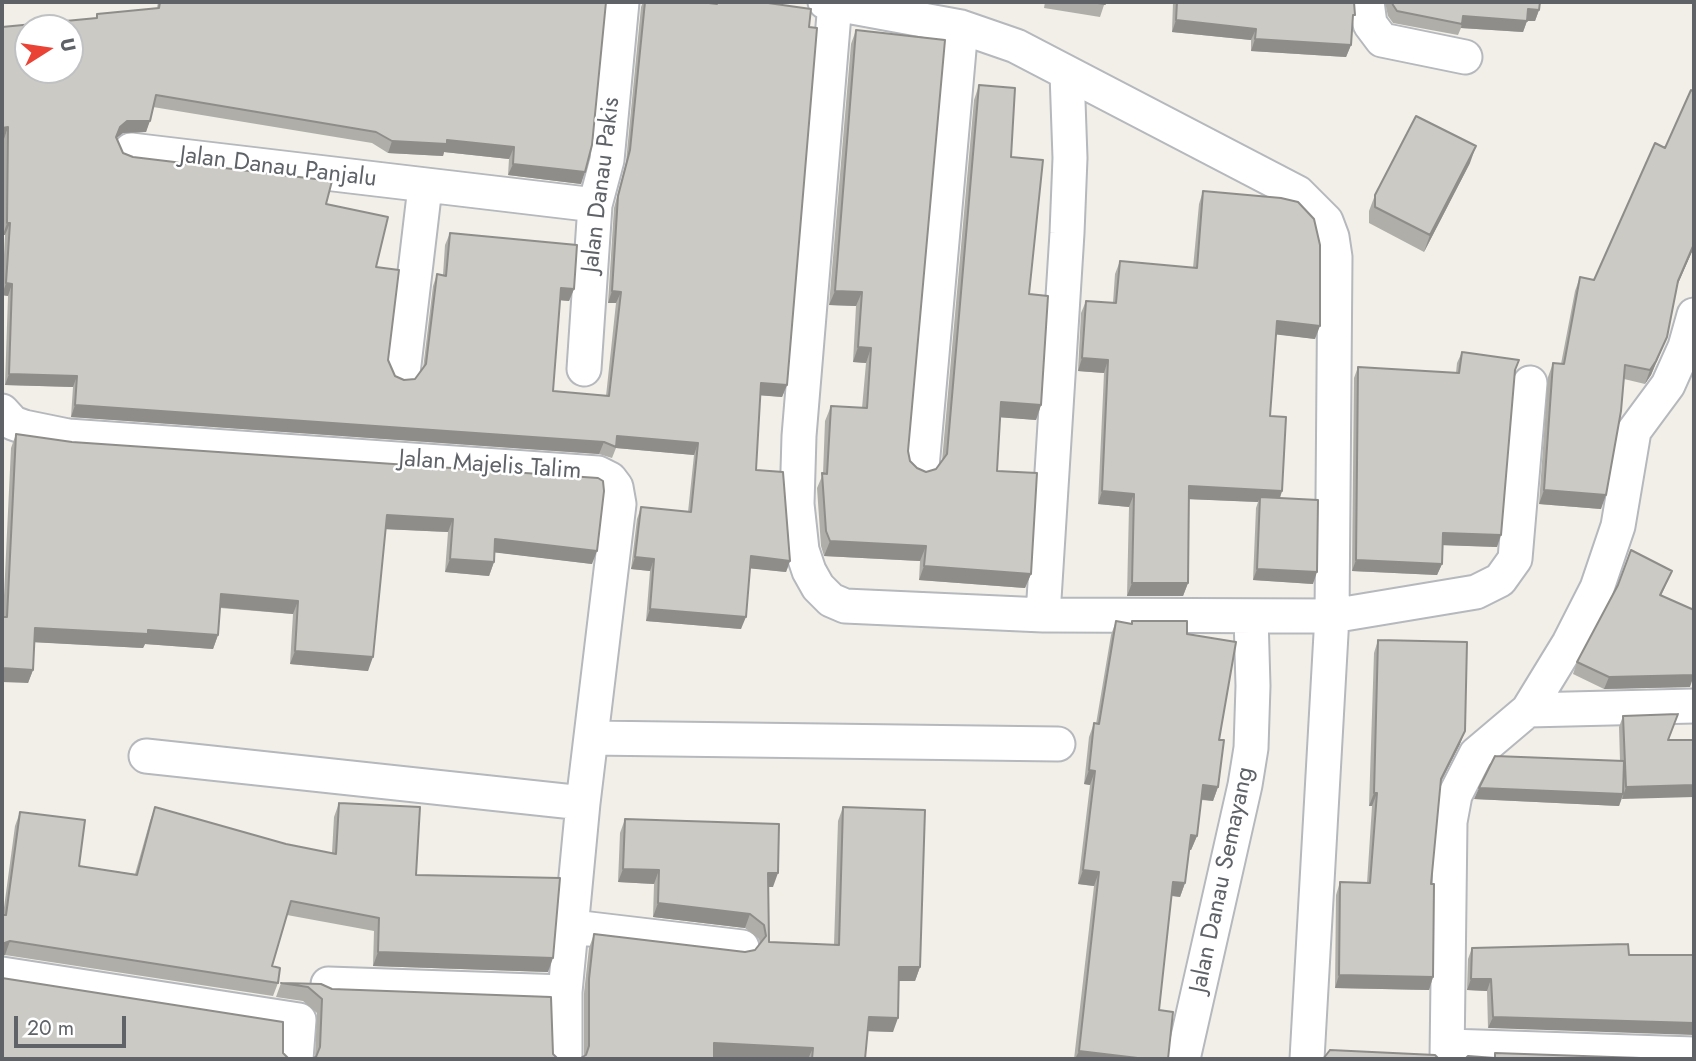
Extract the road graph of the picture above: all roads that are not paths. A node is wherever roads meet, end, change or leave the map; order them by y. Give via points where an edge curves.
1 (622, 2) edge
2 (831, 2) edge
3 (1367, 2) edge
4 (961, 27) junction
5 (1465, 57) dead end
6 (1067, 73) junction
7 (131, 150) dead end
8 (425, 187) junction
9 (595, 205) junction
10 (1694, 315) edge
11 (584, 369) dead end
12 (1685, 369) edge
13 (403, 373) dead end
14 (1530, 383) dead end
15 (2, 411) edge
16 (922, 467) edge
17 (1044, 615) junction
18 (1251, 616) junction
19 (1332, 616) junction
20 (1694, 706) edge
21 (1528, 710) junction
22 (591, 738) junction
23 (1058, 744) dead end
24 (146, 755) dead end
25 (583, 803) junction
26 (573, 927) junction
27 (741, 947) dead end
28 (2, 974) edge
29 (328, 984) edge
30 (565, 992) junction
31 (1448, 1052) edge
32 (1694, 1054) edge
33 (296, 1059) edge
34 (565, 1059) edge
35 (1183, 1059) edge
36 (1307, 1059) edge

1 - 9 street, Jalan Danau Pakis via 607,160
2 - 4 street
2 - 17 street via 799,436 797,504 802,550 818,587 845,606
3 - 5 street via 1370,24 1382,40
4 - 6 street via 1016,46
4 - 16 street
6 - 17 street via 1067,233
6 - 19 street via 1298,193 1326,221 1335,257
7 - 8 street, Jalan Danau Panjalu
8 - 9 street, Jalan Danau Panjalu
8 - 13 street
9 - 11 street, Jalan Danau Pakis
10 - 12 street
12 - 21 street via 1634,432 1618,526 1597,588
14 - 19 street via 1515,559 1500,580 1476,593
15 - 22 street, Jalan Majelis Talim via 24,427 68,436 583,472 610,479 619,504
17 - 18 street
18 - 19 street
18 - 35 street, Jalan Danau Semayang via 1253,687 1247,773
19 - 36 street
20 - 21 street
21 - 31 street via 1476,754 1455,795 1450,822
22 - 23 street
22 - 25 street, Jalan Majelis Talim
24 - 25 street
25 - 26 street, Jalan Majelis Talim
26 - 27 street
26 - 30 street, Jalan Majelis Talim
28 - 33 street via 299,1020
29 - 30 street
30 - 34 street, Jalan Majelis Talim
31 - 32 street

